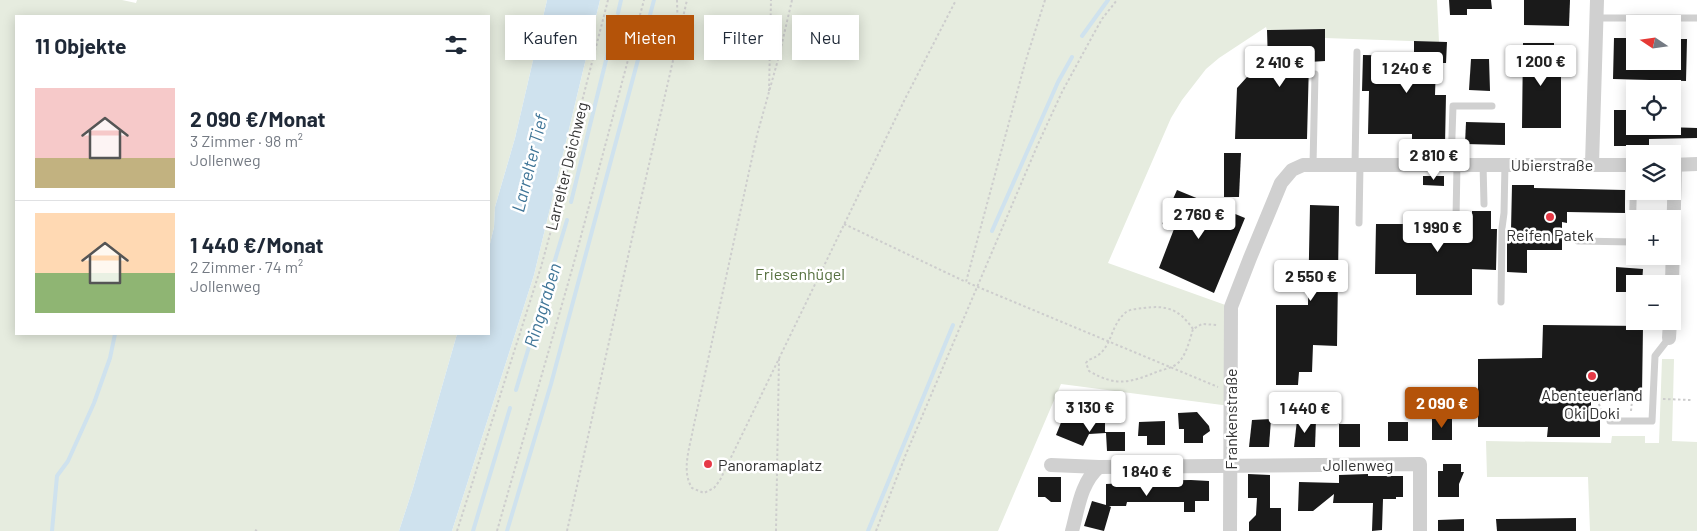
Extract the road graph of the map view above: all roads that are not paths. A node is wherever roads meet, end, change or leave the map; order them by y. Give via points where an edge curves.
1 (1596, 0) edge
2 (1596, 18) junction
3 (1697, 18) edge
4 (1357, 52) dead end
5 (1315, 74) dead end
6 (1492, 106) dead end
7 (1454, 164) junction
8 (1483, 164) junction
9 (1505, 164) junction
10 (1592, 164) junction
11 (1697, 164) edge
12 (1313, 165) junction
13 (1357, 165) junction
14 (1626, 165) edge
15 (1681, 165) edge
16 (1633, 200) edge
17 (1673, 200) edge
18 (1484, 204) dead end
19 (1456, 218) dead end
20 (1359, 222) dead end
21 (1578, 241) dead end
22 (1672, 275) edge
23 (1501, 302) dead end
24 (1232, 307) joint
25 (1669, 330) edge
26 (1669, 338) joint
27 (1610, 421) road end
28 (1051, 465) dead end
29 (1230, 465) junction
30 (1099, 467) junction
31 (1072, 531) edge
32 (1230, 531) edge
33 (1420, 531) edge

1 - 2 street
2 - 3 lane
2 - 10 street
4 - 13 lane
5 - 12 lane
6 - 7 lane via 1453,106
7 - 8 street, Ubierstraße
7 - 13 street, Ubierstraße
7 - 19 lane
8 - 9 street, Ubierstraße
8 - 18 lane
9 - 10 street, Ubierstraße
9 - 23 lane
10 - 14 street, Ubierstraße
11 - 15 street
12 - 13 street, Ubierstraße
12 - 24 street, Ubierstraße via 1298,166 1280,183
13 - 20 lane
16 - 21 lane via 1632,242
17 - 22 street
24 - 29 street, Frankenstraße
25 - 26 street
26 - 27 lane via 1655,356 1652,421
28 - 30 street
29 - 30 street
29 - 32 street, Frankenstraße
29 - 33 street, Jollenweg via 1420,464
30 - 31 street via 1084,488

